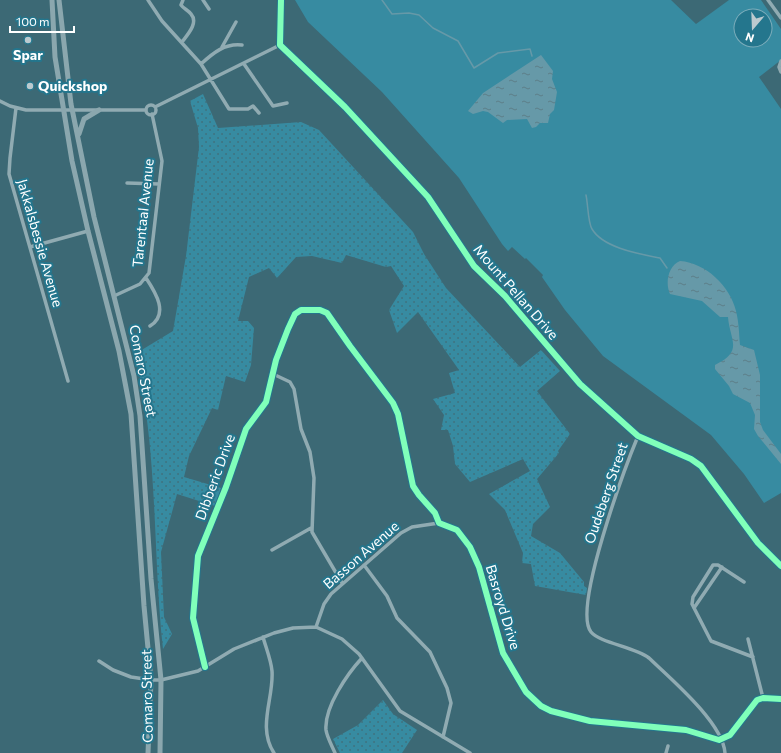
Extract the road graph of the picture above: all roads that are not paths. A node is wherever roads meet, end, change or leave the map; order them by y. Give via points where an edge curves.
1 (52, 0) edge
2 (58, 0) edge
3 (148, 0) edge
4 (177, 0) edge
5 (204, 0) edge
6 (281, 0) edge
7 (768, 0) edge
8 (182, 1) edge
9 (209, 9) dead end
10 (781, 18) edge
11 (236, 22) dead end
12 (182, 42) junction
13 (242, 45) dead end
14 (280, 45) junction
15 (222, 49) junction
16 (781, 61) edge
17 (201, 64) junction
18 (244, 64) junction
19 (781, 72) edge
20 (212, 80) junction
21 (0, 101) edge
22 (287, 103) dead end
23 (155, 107) junction
24 (16, 108) junction
25 (72, 110) junction
26 (99, 110) junction
27 (145, 110) junction
28 (63, 111) junction
29 (259, 113) dead end
30 (152, 114) junction
31 (78, 135) junction
32 (127, 183) dead end
33 (159, 184) junction
34 (88, 231) junction
35 (30, 247) junction
36 (146, 278) junction
37 (114, 296) junction
38 (150, 326) dead end
39 (273, 374) junction
40 (68, 381) dead end
41 (638, 436) junction
42 (439, 523) junction
43 (311, 528) junction
44 (272, 550) dead end
45 (364, 565) junction
46 (781, 566) edge
47 (722, 567) junction
48 (744, 582) dead end
49 (342, 583) junction
50 (694, 608) junction
51 (316, 628) junction
52 (263, 637) junction
53 (748, 639) dead end
54 (752, 657) junction
55 (362, 658) junction
56 (99, 661) dead end
57 (205, 668) junction
58 (151, 680) junction
59 (161, 680) junction
60 (764, 698) junction
61 (781, 699) edge
62 (443, 737) junction
63 (723, 739) junction
64 (668, 746) dead end
65 (148, 753) edge
66 (160, 753) edge
67 (274, 753) edge
68 (335, 753) edge
69 (470, 753) edge
70 (666, 753) edge
71 (726, 753) edge

1 - 28 street, Comaro Street via 55,57
2 - 25 street, Comaro Street
3 - 12 street
4 - 8 street
5 - 9 street
6 - 14 street
7 - 10 street
8 - 12 street via 182,7 194,20
11 - 15 street
12 - 17 street
13 - 15 street via 233,44
14 - 18 street
14 - 41 street, Mount Pellan Drive via 345,107 428,197 474,266 505,296 580,384
15 - 17 street
16 - 19 street
17 - 20 street
18 - 20 street
18 - 22 street via 273,106
20 - 23 street
20 - 29 street via 229,109 248,109 253,106
21 - 24 street
23 - 27 street via 149,105
23 - 30 street
24 - 28 street
24 - 35 street, Jakkalsbessie Avenue via 10,174
25 - 26 street
25 - 28 street
25 - 31 street, Comaro Street
26 - 27 street
26 - 31 street via 84,119
27 - 30 street
28 - 34 street, Comaro Street
30 - 33 street, Tarentaal Avenue via 161,156
31 - 37 street, Comaro Street via 89,194
32 - 33 street
33 - 36 street, Tarentaal Avenue
34 - 35 street
34 - 58 street, Comaro Street via 119,351 131,414
35 - 40 street, Jakkalsbessie Avenue
36 - 37 street, Tarentaal Avenue via 140,284
36 - 38 street via 155,293 161,313 158,320
37 - 59 street, Comaro Street via 134,376 140,416
39 - 42 street, Dibberic Drive via 293,317 305,310 320,310 327,313 396,408 413,486 435,513
39 - 43 street via 290,382 295,392 301,429 310,452 315,490
39 - 57 street, Dibberic Drive via 266,402 246,428 222,499 198,556 193,618
41 - 46 street, Mount Pellan Drive via 691,459 701,466 758,543
41 - 63 street, Oudeberg Street via 603,529 587,610 587,626 594,635 637,651 648,658 708,718
42 - 45 street, Basson Avenue via 408,528
42 - 63 street, Basroyd Drive via 457,530 470,547 479,567 503,653 526,692 537,704 551,711 584,720 686,730 718,740
43 - 44 street
43 - 49 street via 314,539
45 - 49 street, Basson Avenue
45 - 62 street via 387,596 397,618 430,652 447,688 451,703
47 - 48 street
47 - 50 street
47 - 50 street via 713,565 693,597
49 - 51 street, Basson Avenue via 326,602
50 - 54 street via 711,641
51 - 52 street via 293,628
51 - 55 street via 342,639
52 - 57 street via 234,649
52 - 67 street via 272,672 266,727
53 - 54 street
54 - 60 street
55 - 62 street via 396,707
55 - 68 street via 350,672 328,713 326,729
56 - 58 street via 122,674
57 - 59 street
58 - 59 street
58 - 65 street, Comaro Street
59 - 66 street, Comaro Street
60 - 61 street
60 - 63 street via 754,701 730,735
62 - 69 street
63 - 71 street, Oudeberg Street
64 - 70 street

